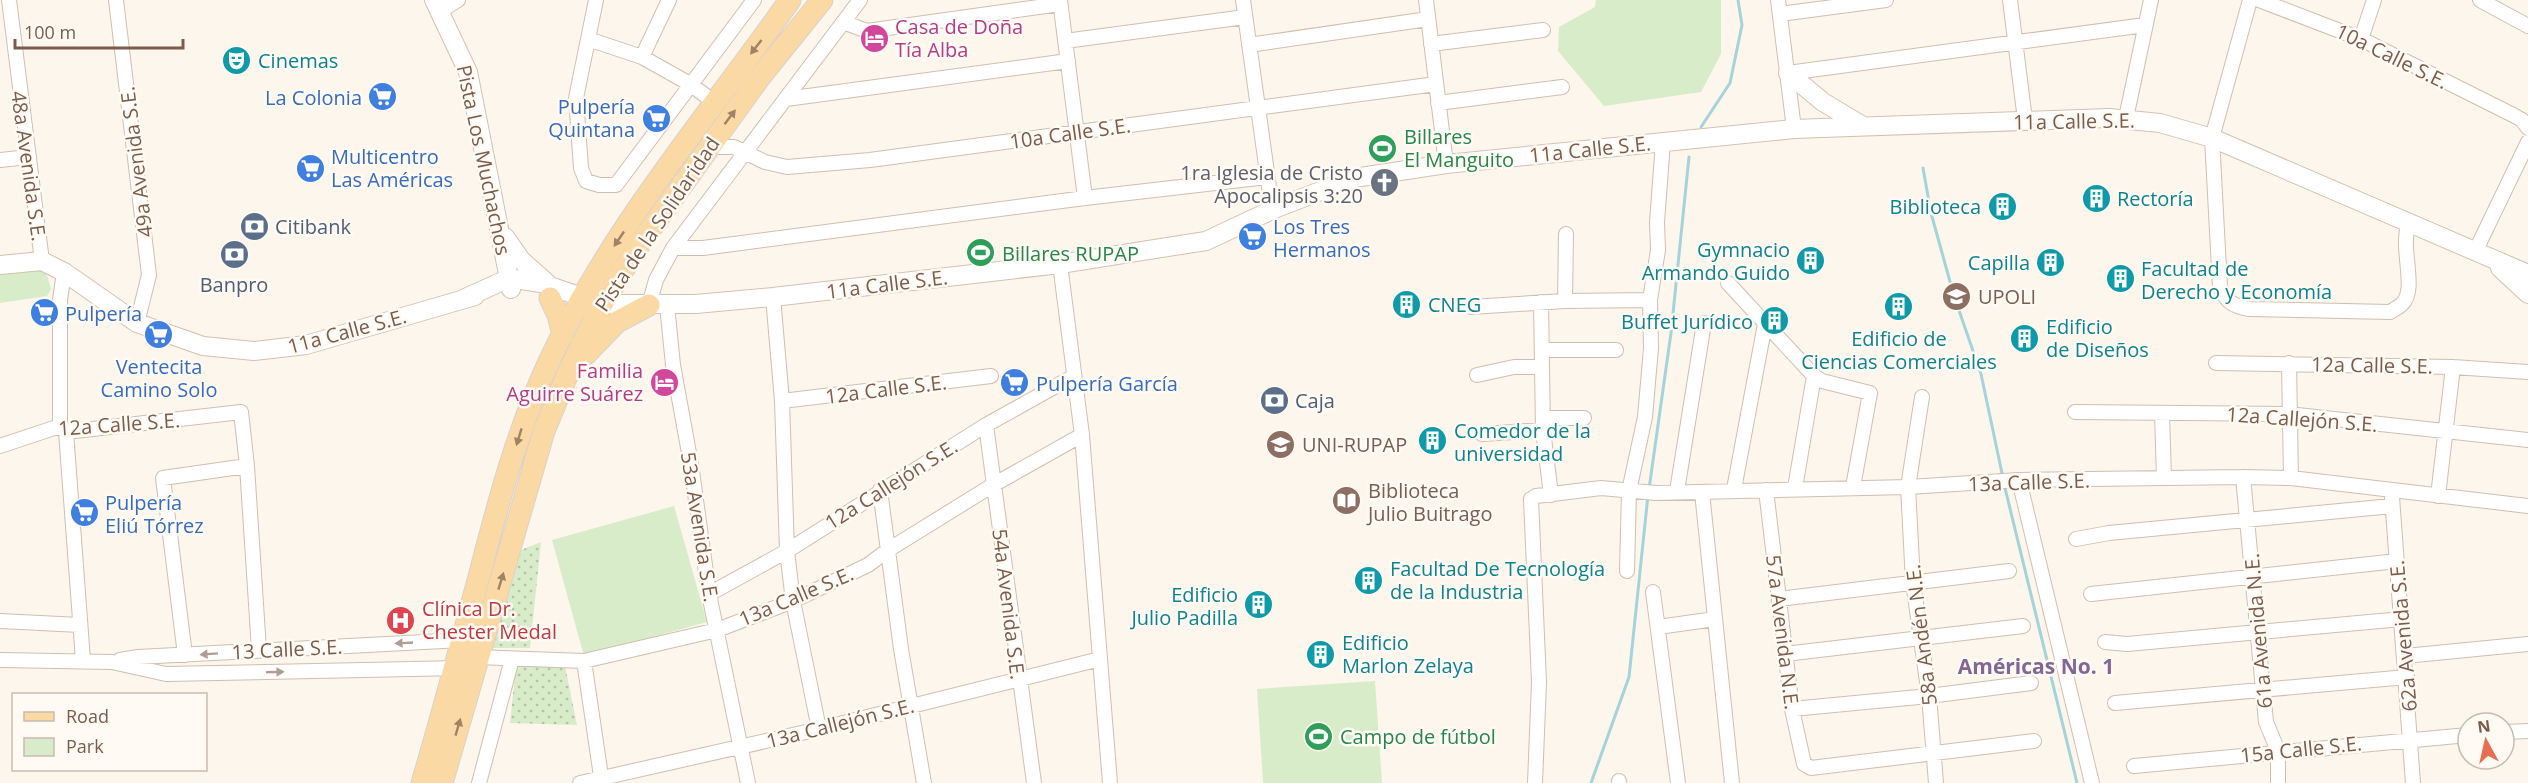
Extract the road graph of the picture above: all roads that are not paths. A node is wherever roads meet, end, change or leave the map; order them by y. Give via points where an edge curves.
1 (9, 0) edge
2 (116, 0) edge
3 (458, 0) edge
4 (597, 0) edge
5 (669, 0) edge
6 (754, 0) edge
7 (790, 0) edge
8 (822, 0) edge
9 (860, 0) edge
10 (1243, 0) edge
11 (1426, 0) edge
12 (1886, 0) edge
13 (2010, 0) edge
14 (2151, 0) edge
15 (2250, 0) edge
16 (2259, 0) edge
17 (2374, 0) edge
18 (2480, 0) edge
19 (1060, 2) edge
20 (437, 6) edge
21 (2503, 6) edge
22 (1779, 7) edge
23 (1245, 17) junction
24 (1428, 19) junction
25 (843, 22) junction
26 (2145, 24) junction
27 (2528, 26) edge
28 (1544, 30) dead end
29 (588, 39) junction
30 (2361, 39) junction
31 (1065, 41) junction
32 (2016, 42) junction
33 (1431, 44) junction
34 (1249, 45) junction
35 (642, 57) junction
36 (15, 60) junction
37 (1068, 61) junction
38 (0, 62) edge
39 (1788, 73) junction
40 (690, 84) junction
41 (1436, 84) junction
42 (1562, 87) dead end
43 (786, 99) junction
44 (714, 102) junction
45 (1438, 103) junction
46 (1258, 108) junction
47 (2126, 118) junction
48 (2025, 120) junction
49 (2525, 124) edge
50 (1863, 126) junction
51 (1794, 129) junction
52 (1077, 132) junction
53 (2212, 138) junction
54 (1663, 142) junction
55 (2528, 142) edge
56 (707, 147) junction
57 (744, 152) junction
58 (29, 157) junction
59 (0, 160) edge
60 (1446, 164) junction
61 (1267, 177) junction
62 (1270, 194) dead end
63 (1085, 198) junction
64 (2409, 224) junction
65 (501, 230) junction
66 (1566, 234) dead end
67 (673, 248) junction
68 (2482, 256) junction
69 (42, 261) junction
70 (1060, 264) junction
71 (0, 265) edge
72 (2528, 265) edge
73 (64, 272) junction
74 (2528, 274) edge
75 (592, 278) junction
76 (510, 284) junction
77 (1728, 284) dead end
78 (554, 292) junction
79 (2528, 294) edge
80 (773, 297) junction
81 (463, 299) junction
82 (1650, 300) junction
83 (1565, 301) junction
84 (1541, 302) junction
85 (579, 303) junction
86 (602, 304) junction
87 (658, 305) junction
88 (1471, 307) dead end
89 (137, 323) junction
90 (1704, 323) dead end
91 (1765, 324) junction
92 (563, 335) junction
93 (1542, 350) junction
94 (1616, 350) dead end
95 (2216, 363) dead end
96 (2289, 363) junction
97 (1542, 367) junction
98 (2453, 367) junction
99 (2528, 372) edge
100 (568, 373) junction
101 (1477, 375) dead end
102 (991, 376) dead end
103 (1074, 376) junction
104 (1814, 376) junction
105 (1922, 397) dead end
106 (782, 401) junction
107 (2075, 412) dead end
108 (2162, 413) junction
109 (2288, 414) junction
110 (1584, 418) dead end
111 (986, 424) junction
112 (1543, 424) junction
113 (63, 429) junction
114 (2446, 431) junction
115 (1482, 434) dead end
116 (1082, 435) junction
117 (2528, 440) edge
118 (0, 446) edge
119 (247, 466) junction
120 (2243, 477) junction
121 (2164, 478) junction
122 (2291, 478) junction
123 (2009, 481) junction
124 (993, 485) junction
125 (1854, 487) junction
126 (1908, 487) junction
127 (1795, 488) junction
128 (1734, 489) junction
129 (2393, 489) junction
130 (879, 490) junction
131 (1766, 490) junction
132 (1677, 491) junction
133 (1642, 492) junction
134 (1702, 492) junction
135 (1551, 495) junction
136 (2438, 496) junction
137 (2391, 506) junction
138 (2528, 506) edge
139 (2247, 520) junction
140 (2076, 539) dead end
141 (787, 550) junction
142 (888, 550) junction
143 (2397, 561) junction
144 (1627, 571) dead end
145 (2009, 571) dead end
146 (2254, 577) junction
147 (1913, 582) junction
148 (1653, 592) dead end
149 (709, 594) junction
150 (2091, 594) dead end
151 (1779, 599) junction
152 (793, 601) junction
153 (1715, 619) junction
154 (2402, 620) junction
155 (0, 621) edge
156 (80, 625) junction
157 (2023, 626) dead end
158 (1658, 627) junction
159 (717, 630) junction
160 (2259, 632) junction
161 (1920, 638) junction
162 (462, 640) junction
163 (2105, 642) dead end
164 (2528, 644) edge
165 (347, 646) junction
166 (259, 650) junction
167 (1785, 654) junction
168 (185, 655) junction
169 (2405, 656) junction
170 (477, 657) junction
171 (512, 659) junction
172 (1100, 659) junction
173 (0, 660) edge
174 (83, 660) junction
175 (584, 661) junction
176 (112, 662) junction
177 (454, 669) junction
178 (347, 671) junction
179 (2407, 677) junction
180 (1019, 681) junction
181 (2031, 683) dead end
182 (2264, 691) junction
183 (1929, 696) junction
184 (2115, 703) dead end
185 (911, 706) junction
186 (1792, 709) junction
187 (819, 729) junction
188 (2456, 736) edge
189 (2412, 738) junction
190 (2034, 741) dead end
191 (740, 747) junction
192 (2277, 751) junction
193 (1934, 754) junction
194 (2134, 766) dead end
195 (602, 781) edge
196 (422, 783) edge
197 (442, 783) edge
198 (479, 783) edge
199 (580, 783) edge
200 (748, 783) edge
201 (924, 783) edge
202 (1034, 783) edge
203 (1110, 783) edge
204 (1535, 783) edge
205 (1678, 783) edge
206 (1732, 783) edge
207 (1936, 783) edge
208 (2092, 783) edge
209 (2278, 783) edge
210 (2413, 783) edge

1 - 36 street, 48a Avenida S.E.
2 - 89 street, 49a Avenida S.E. via 149,275
3 - 20 street
4 - 29 street
5 - 35 street
6 - 40 street
7 -> 44 main road, Pista de la Solidaridad
56 -> 8 main road, Pista de la Solidaridad
9 - 25 street
10 - 23 street
11 - 24 street
12 - 22 street
13 - 32 street
14 - 26 street
15 - 53 street
16 - 30 street, 10a Calle S.E.
17 - 30 street
18 - 21 street
19 - 25 street via 867,31
19 - 31 street
20 - 65 street, Pista Los Muchachos via 468,72
21 - 27 street
22 - 39 street
23 - 31 street
23 - 34 street
24 - 33 street
24 - 34 street
25 - 43 street
26 - 32 street
26 - 47 street
28 - 33 street
29 - 35 street
29 - 40 street via 576,98 581,168 586,181 616,185
30 - 49 street, 10a Calle S.E.
31 - 37 street
32 - 39 street
32 - 48 street
33 - 41 street
34 - 46 street
35 - 40 street
36 - 38 street
36 - 58 street, 48a Avenida S.E.
37 - 43 street
37 - 52 street
39 - 50 street via 1823,102
39 - 51 street
40 - 44 street
41 - 45 street
41 - 46 street, 10a Calle S.E.
42 - 45 street
43 - 57 street
44 -> 75 main road, Pista de la Solidaridad
45 - 60 street
46 - 52 street, 10a Calle S.E.
46 - 61 street
47 - 48 street, 11a Calle S.E.
47 - 53 street, 11a Calle S.E.
48 - 50 street, 11a Calle S.E.
50 - 51 street, 11a Calle S.E.
51 - 54 street, 11a Calle S.E.
52 - 57 street, 10a Calle S.E. via 787,167
52 - 63 street
53 - 64 street, 11a Calle S.E.
53 - 64 street via 2220,287 2225,300 2236,306 2390,312 2403,304 2409,291 2404,243
54 - 60 street, 11a Calle S.E.
54 - 82 street via 1658,250
55 - 68 street
56 - 57 street, 10a Calle S.E. via 725,146
56 - 86 main road, Pista de la Solidaridad
57 - 67 street
58 - 59 street
58 - 69 street, 48a Avenida S.E.
60 - 70 street, 11a Calle S.E. via 1354,178 1206,241
61 - 62 street
61 - 63 street
63 - 67 street via 703,248
64 - 68 street, 11a Calle S.E.
65 - 76 street, Pista Los Muchachos
65 - 78 street via 521,260
65 - 81 street via 492,271
66 - 83 street
67 - 87 street via 656,280
68 - 72 street
68 - 74 street, 11a Calle S.E.
68 - 79 street
69 - 71 street
69 - 73 street, 11a Calle S.E.
70 - 80 street, 11a Calle S.E.
70 - 103 street
73 - 89 street, 11a Calle S.E.
73 - 113 street via 60,300
75 - 78 main road via 575,288
75 - 85 main road, Pista de la Solidaridad
76 - 78 street, 11a Calle S.E. via 529,291
76 - 81 street, 11a Calle S.E.
77 - 91 street
78 - 85 street, 11a Calle S.E.
78 - 92 main road
80 - 87 street, 11a Calle S.E.
80 - 106 street
81 - 89 street, 11a Calle S.E. via 306,345 254,351 203,346
82 - 83 street
82 - 133 street
83 - 84 street
84 - 88 street
84 - 93 street
85 - 86 street, 11a Calle S.E.
85 - 92 main road, Pista de la Solidaridad
86 - 87 street, 11a Calle S.E.
86 - 100 main road, Pista de la Solidaridad
87 - 100 main road via 617,322
87 - 149 street, 53a Avenida S.E. via 673,365
90 - 132 street
91 - 104 street
91 - 128 street
92 -> 162 main road, Pista de la Solidaridad via 524,423
93 - 94 street
93 - 97 street
95 - 96 street, 12a Calle S.E.
96 - 98 street, 12a Calle S.E.
96 - 109 street
97 - 101 street via 1514,367
97 - 112 street
98 - 99 street, 12a Calle S.E.
98 - 114 street
170 -> 100 main road, Pista de la Solidaridad via 544,431
102 - 106 street, 12a Calle S.E.
103 - 111 street, 12a Callejón S.E.
103 - 116 street
104 - 125 street via 1870,393
104 - 127 street
105 - 126 street, 58a Andén N.E.
106 - 141 street
107 - 108 street, 12a Callejón S.E.
108 - 109 street, 12a Callejón S.E.
108 - 121 street
109 - 114 street, 12a Callejón S.E.
109 - 122 street
110 - 112 street
111 - 124 street, 54a Avenida S.E.
111 - 130 street, 12a Callejón S.E.
112 - 115 street
112 - 135 street
113 - 118 street, 12a Calle S.E.
113 - 119 street, 12a Calle S.E. via 241,412
113 - 156 street
114 - 117 street, 12a Callejón S.E.
114 - 136 street
116 - 124 street, 13a Calle S.E.
116 - 172 street
119 - 166 street
119 - 168 street via 163,478
120 - 121 street, 13a Calle S.E.
120 - 122 street, 13a Calle S.E.
120 - 139 street, 61a Avenida N.E.
121 - 123 street, 13a Calle S.E.
122 - 129 street, 13a Calle S.E.
123 - 126 street, 13a Calle S.E.
123 - 208 street
124 - 142 street, 13a Calle S.E.
124 - 180 street, 54a Avenida S.E.
125 - 126 street, 13a Calle S.E.
125 - 127 street, 13a Calle S.E.
126 - 147 street, 58a Andén N.E.
127 - 131 street, 13a Calle S.E.
128 - 131 street, 13a Calle S.E.
128 - 134 street, 13a Calle S.E.
129 - 136 street, 13a Calle S.E.
129 - 137 street, 62a Avenida S.E.
130 - 141 street, 12a Callejón S.E.
130 - 142 street
131 - 151 street, 57a Avenida N.E.
132 - 133 street, 13a Calle S.E.
132 - 134 street, 13a Calle S.E.
133 - 135 street, 13a Calle S.E. via 1601,488
133 - 144 street
134 - 153 street
135 - 204 street, 13a Calle S.E. via 1531,499 1539,682
136 - 138 street, 13a Calle S.E.
137 - 139 street
137 - 143 street, 62a Avenida S.E.
139 - 140 street
139 - 146 street, 61a Avenida N.E.
141 - 149 street, 12a Callejón S.E.
141 - 152 street
142 - 152 street, 13a Calle S.E. via 868,565
142 - 185 street
143 - 146 street
143 - 154 street, 62a Avenida S.E.
145 - 147 street
146 - 150 street
146 - 160 street, 61a Avenida N.E.
147 - 151 street
147 - 161 street, 58a Andén N.E.
148 - 158 street
149 - 159 street, 53a Avenida S.E.
151 - 167 street, 57a Avenida N.E.
152 - 159 street, 13a Calle S.E.
152 - 187 street
153 - 158 street
153 - 206 street
154 - 160 street
154 - 169 street, 62a Avenida S.E.
155 - 156 street
156 - 174 street
157 - 161 street
158 - 205 street
159 - 175 street, 13a Calle S.E.
159 - 191 street, 53a Avenida S.E.
160 - 163 street via 2127,644
160 - 182 street, 61a Avenida N.E.
161 - 167 street
161 - 183 street, 58a Andén N.E.
162 -> 165 street, 13 Calle S.E.
162 - 170 street
162 - 177 main road, Pista de la Solidaridad
164 - 169 street
165 - 166 street, 13 Calle S.E.
165 - 178 street
166 -> 168 street, 13 Calle S.E.
167 - 186 street, 57a Avenida N.E.
168 - 176 street, 13 Calle S.E.
169 - 179 street, 62a Avenida S.E.
170 - 171 street, 13a Calle S.E.
170 - 177 street
197 -> 170 main road, Pista de la Solidaridad
171 - 175 street, 13a Calle S.E.
171 - 198 street
172 - 180 street, 13a Callejón S.E.
172 - 203 street
173 - 174 street, 13 Calle S.E.
174 - 176 street, 13 Calle S.E.
175 - 195 street
176 -> 178 street, 13 Calle S.E. via 166,674
177 - 178 street, 13 Calle S.E.
177 - 196 main road, Pista de la Solidaridad
179 - 182 street
179 - 189 street, 62a Avenida S.E.
180 - 185 street, 13a Callejón S.E.
180 - 202 street, 54a Avenida S.E.
181 - 183 street
182 - 184 street
182 - 192 street, 61a Avenida N.E. via 2266,722
183 - 186 street
183 - 193 street, 58a Andén N.E.
185 - 187 street, 13a Callejón S.E.
185 - 201 street
186 - 193 street, 57a Avenida N.E. via 1804,764 1811,768
187 - 191 street, 13a Callejón S.E.
188 - 189 street, 15a Calle S.E.
189 - 192 street, 15a Calle S.E.
189 - 210 street, 62a Avenida S.E.
190 - 193 street
191 - 195 street, 13a Callejón S.E.
191 - 200 street, 53a Avenida S.E.
192 - 194 street, 15a Calle S.E.
192 - 209 street, 61a Avenida N.E.
193 - 207 street, 58a Andén N.E.
195 - 199 street, 13a Callejón S.E.

